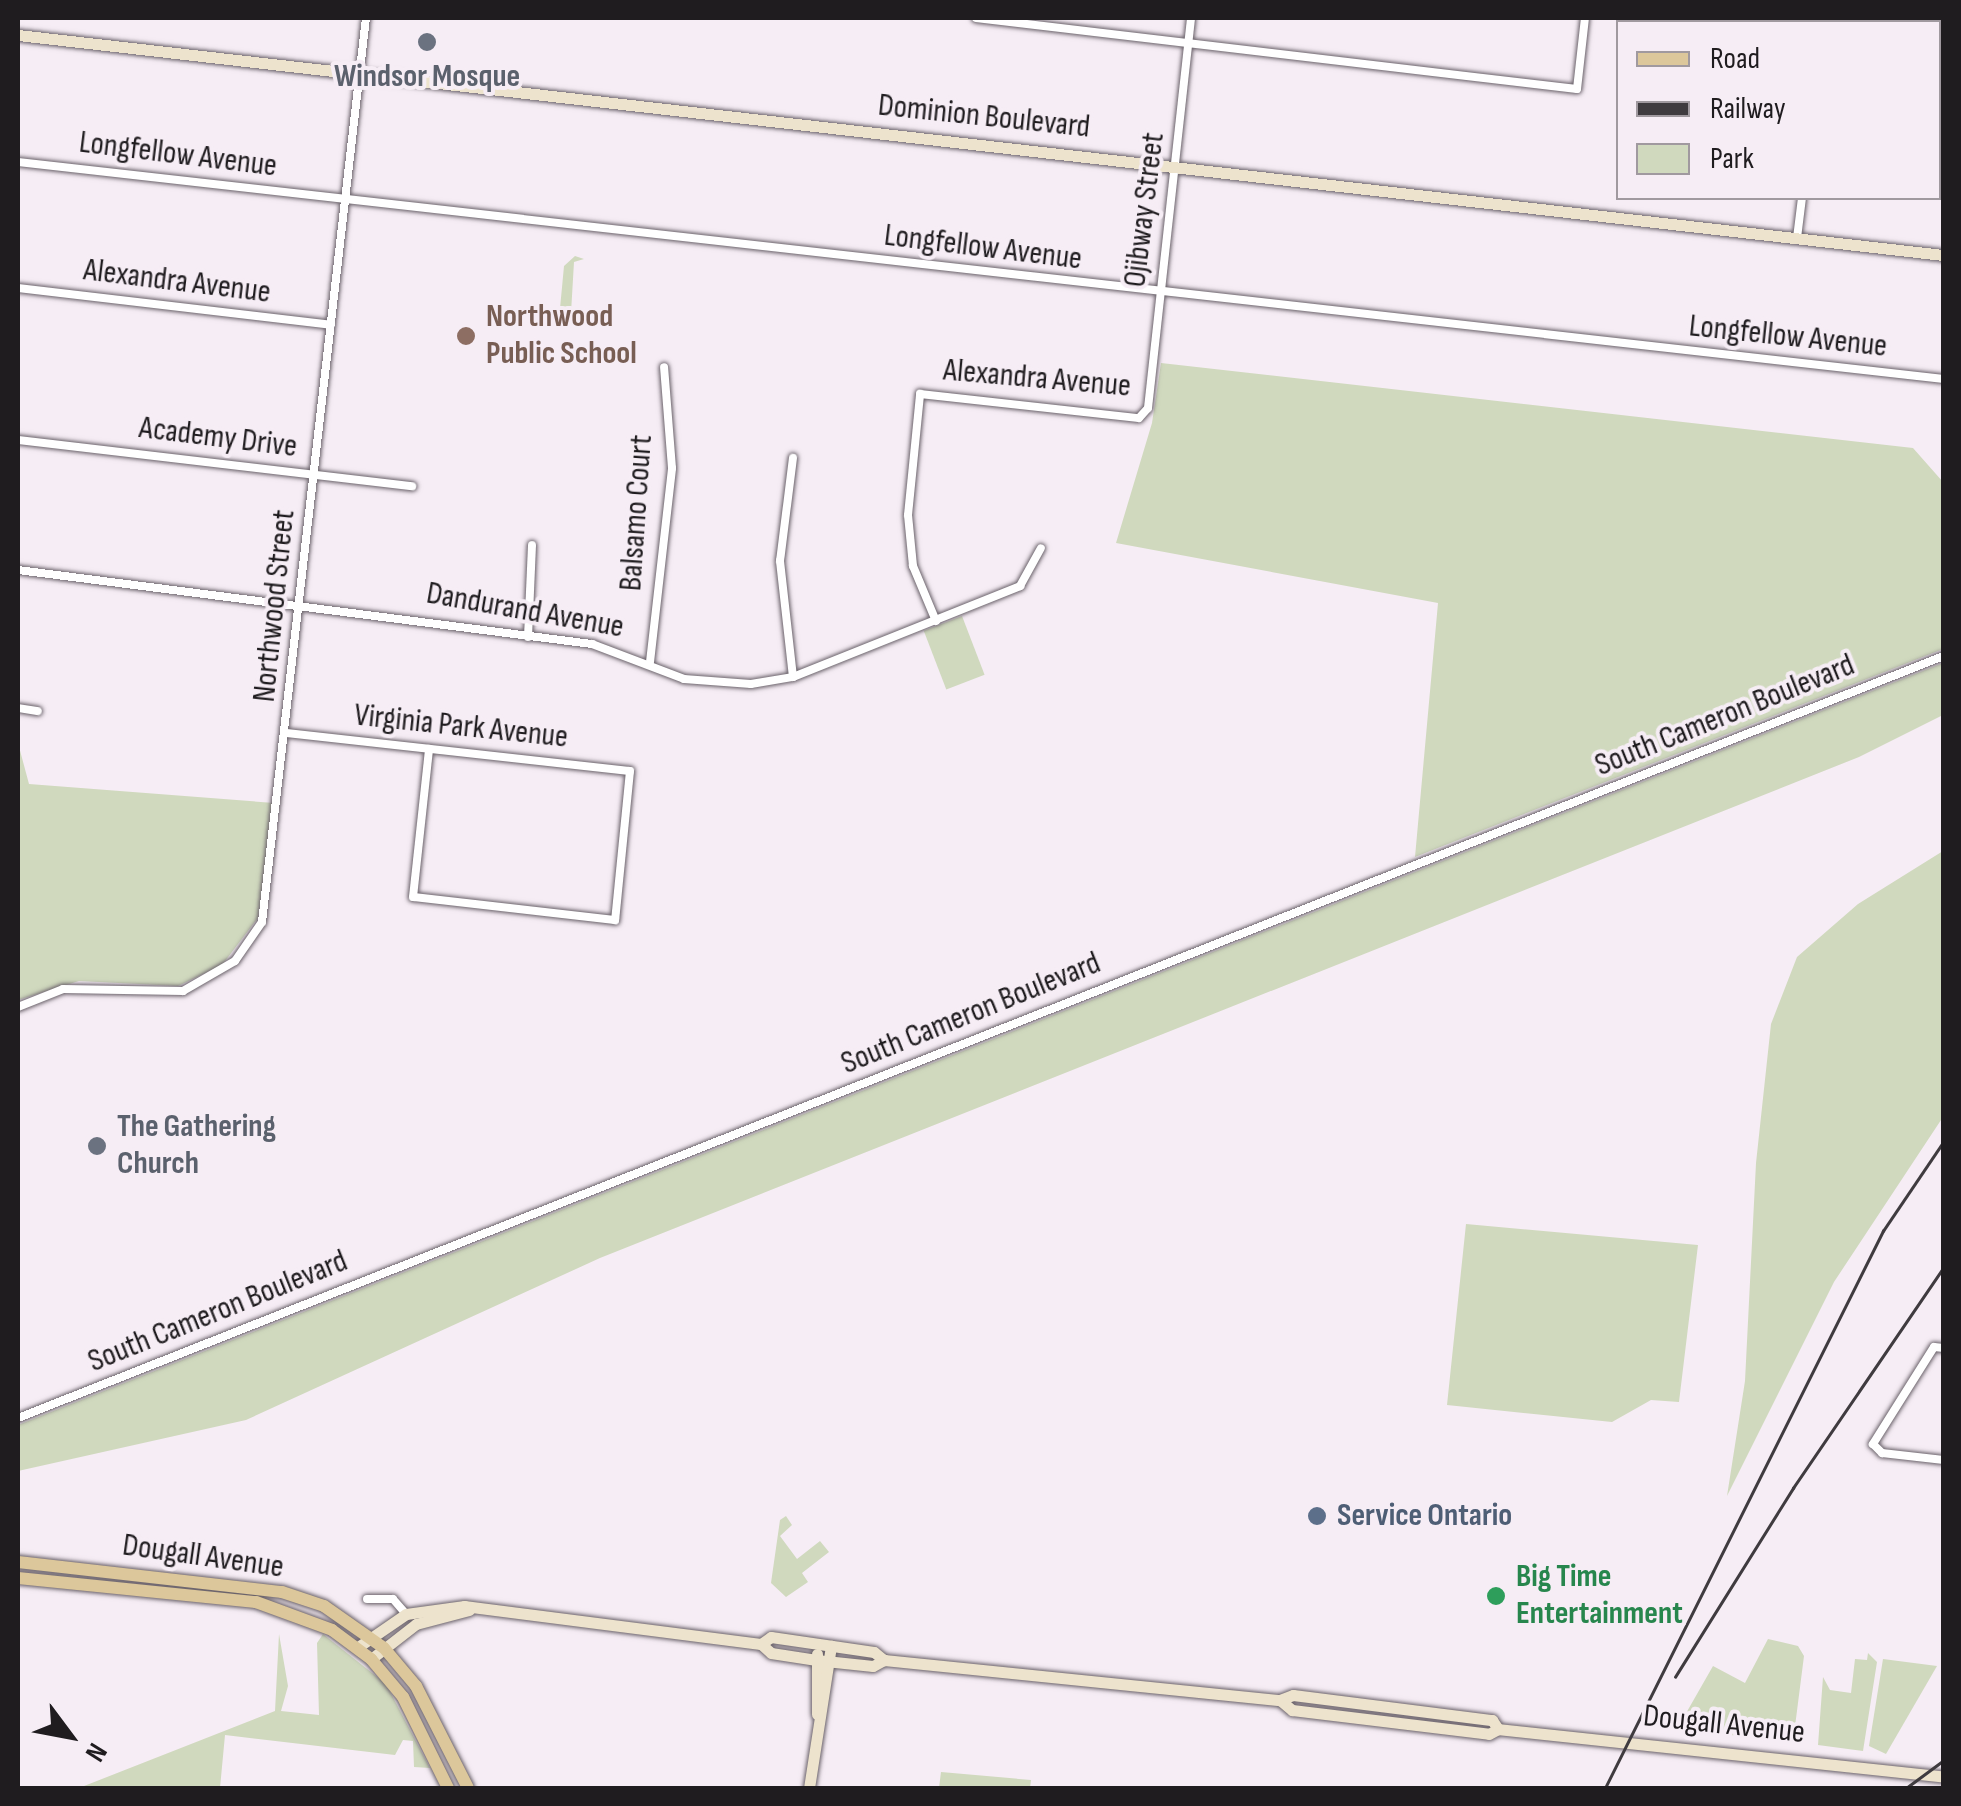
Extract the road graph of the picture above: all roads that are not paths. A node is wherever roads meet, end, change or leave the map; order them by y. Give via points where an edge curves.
1 (366, 18) edge
2 (976, 18) edge
3 (1191, 18) edge
4 (1585, 18) edge
5 (18, 35) edge
6 (1189, 43) junction
7 (359, 74) junction
8 (18, 162) edge
9 (1174, 166) junction
10 (345, 200) junction
11 (1802, 200) edge
12 (1797, 238) junction
13 (1944, 255) edge
14 (18, 288) edge
15 (1160, 293) junction
16 (331, 325) junction
17 (664, 367) dead end
18 (1944, 379) edge
19 (1148, 408) joint
20 (18, 440) edge
21 (793, 458) dead end
22 (314, 475) junction
23 (412, 486) dead end
24 (532, 545) dead end
25 (1041, 548) dead end
26 (18, 570) edge
27 (300, 602) junction
28 (936, 621) junction
29 (528, 637) junction
30 (1944, 656) edge
31 (650, 662) junction
32 (793, 677) junction
33 (18, 708) edge
34 (38, 711) dead end
35 (286, 733) junction
36 (429, 749) junction
37 (18, 1007) edge
38 (1939, 1348) edge
39 (18, 1418) edge
40 (1944, 1460) edge
41 (18, 1562) edge
42 (18, 1578) edge
43 (367, 1599) dead end
44 (470, 1610) junction
45 (406, 1614) junction
46 (370, 1637) junction
47 (761, 1644) junction
48 (818, 1644) junction
49 (832, 1646) junction
50 (358, 1647) junction
51 (384, 1648) junction
52 (371, 1658) junction
53 (884, 1660) junction
54 (822, 1661) junction
55 (1944, 1777) edge
56 (448, 1788) edge
57 (468, 1788) edge
58 (808, 1788) edge

1 - 7 street, Northwood Street
2 - 6 street
3 - 6 street, Ojibway Street
4 - 6 street via 1576,88
5 - 7 street, Dominion Boulevard
6 - 9 street, Ojibway Street
7 - 9 street, Dominion Boulevard
7 - 10 street, Northwood Street
8 - 10 street, Longfellow Avenue
9 - 12 street, Dominion Boulevard
9 - 15 street, Ojibway Street
10 - 15 street, Longfellow Avenue
10 - 16 street, Northwood Street
11 - 12 street
12 - 13 street, Dominion Boulevard
14 - 16 street, Alexandra Avenue
15 - 18 street, Longfellow Avenue
15 - 19 street, Ojibway Street
16 - 22 street, Northwood Street
17 - 31 street, Balsamo Court via 672,468
19 - 28 street, Alexandra Avenue via 1139,418 920,394 908,515 912,566
20 - 22 street, Academy Drive
21 - 32 street via 780,561
22 - 23 street, Academy Drive
22 - 27 street, Northwood Street
24 - 29 street
25 - 28 street, Dandurand Avenue via 1020,586
26 - 27 street, Dandurand Avenue
27 - 29 street, Dandurand Avenue
27 - 35 street, Northwood Street
28 - 32 street, Dandurand Avenue
29 - 31 street, Dandurand Avenue via 592,644
30 - 39 street, South Cameron Boulevard
31 - 32 street, Dandurand Avenue via 684,679 714,683
33 - 34 street
35 - 36 street, Virginia Park Avenue
35 - 37 street, Northwood Street via 270,892 262,922 235,962 183,991 63,988
36 - 36 street, Virginia Park Avenue via 412,897 614,920 630,771
38 - 40 street via 1875,1432 1874,1444 1882,1453
41 - 46 main road, Dougall Avenue via 282,1592 324,1606
42 - 50 main road, Dougall Avenue via 256,1602 303,1616
43 - 45 street via 392,1598
44 - 45 street, Dougall Avenue via 446,1605
44 - 47 street, Dougall Avenue
44 - 51 street, Dougall Avenue via 416,1624
45 - 46 street, Dougall Avenue
46 - 50 street, Dougall Avenue
46 - 51 main road, Dougall Avenue
47 - 48 street, Dougall Avenue via 771,1637
47 - 54 street, Dougall Avenue via 770,1653
48 - 49 street, Dougall Avenue
48 - 54 street
49 - 53 street, Dougall Avenue via 874,1652
49 - 54 street
50 - 52 main road, Dougall Avenue
51 - 52 street, Dougall Avenue
51 - 57 main road via 416,1686
52 - 56 main road via 403,1697
53 - 54 street, Dougall Avenue via 874,1666
53 - 55 street, Dougall Avenue via 1280,1700 1293,1696 1492,1720 1498,1729
54 - 58 street

